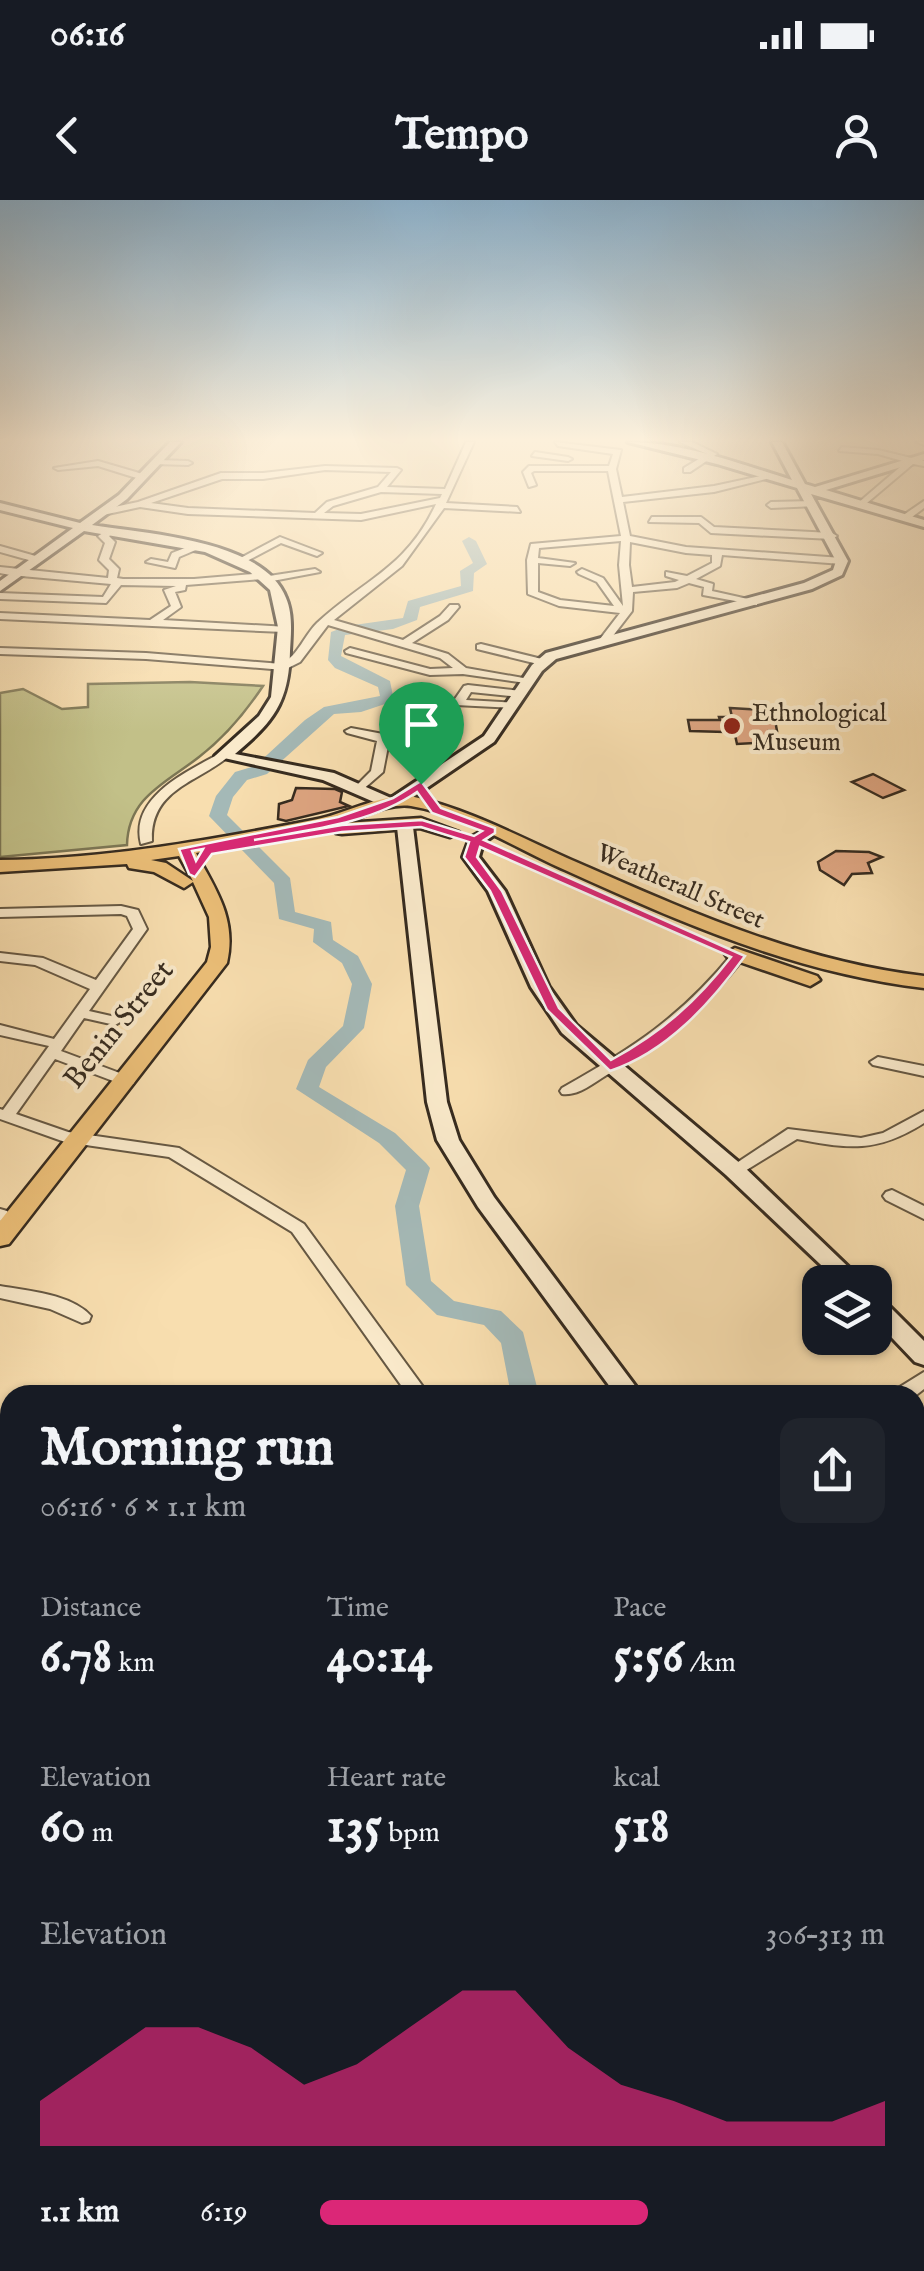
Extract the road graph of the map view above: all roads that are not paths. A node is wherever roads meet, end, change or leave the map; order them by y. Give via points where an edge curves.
1 (626, 538) edge
2 (63, 539) edge
3 (107, 539) edge
4 (145, 539) edge
5 (250, 539) edge
6 (416, 539) edge
7 (616, 539) edge
8 (629, 539) edge
9 (833, 539) edge
10 (195, 548) junction
11 (0, 549) edge
12 (259, 550) junction
13 (718, 552) junction
14 (316, 553) dead end
15 (36, 559) junction
16 (532, 560) junction
17 (842, 561) junction
18 (152, 562) dead end
19 (238, 562) junction
20 (570, 563) dead end
21 (0, 570) edge
22 (316, 572) dead end
23 (582, 572) dead end
24 (17, 574) junction
25 (669, 574) dead end
26 (116, 580) junction
27 (268, 580) junction
28 (687, 580) junction
29 (180, 581) junction
30 (585, 584) dead end
31 (0, 587) edge
32 (216, 590) dead end
33 (628, 590) junction
34 (606, 593) junction
35 (0, 596) edge
36 (754, 603) junction
37 (454, 607) dead end
38 (624, 611) junction
39 (0, 616) edge
40 (327, 620) junction
41 (151, 624) junction
42 (284, 629) junction
43 (605, 639) junction
44 (112, 642) dead end
45 (404, 644) junction
46 (481, 647) dead end
47 (350, 650) dead end
48 (0, 652) edge
49 (146, 656) junction
50 (542, 662) junction
51 (284, 667) junction
52 (463, 671) junction
53 (430, 672) junction
54 (521, 694) junction
55 (351, 731) dead end
56 (223, 756) junction
57 (421, 784) junction
58 (379, 798) junction
59 (415, 819) junction
60 (270, 836) junction
61 (483, 836) junction
62 (146, 841) dead end
63 (192, 857) junction
64 (0, 869) edge
65 (0, 913) edge
66 (738, 956) junction
67 (0, 958) edge
68 (924, 982) edge
69 (100, 987) junction
70 (924, 997) edge
71 (80, 1012) junction
72 (115, 1021) dead end
73 (0, 1030) edge
74 (55, 1049) junction
75 (878, 1062) dead end
76 (610, 1067) junction
77 (924, 1071) edge
78 (120, 1079) junction
79 (568, 1091) dead end
80 (3, 1115) edge
81 (924, 1116) edge
82 (73, 1138) junction
83 (734, 1170) junction
84 (892, 1196) dead end
85 (924, 1213) edge
86 (0, 1216) edge
87 (0, 1238) edge
88 (834, 1265) edge
89 (0, 1292) edge
90 (82, 1316) dead end
91 (892, 1323) edge
92 (924, 1356) edge
93 (412, 1385) edge
94 (623, 1385) edge

1 - 33 street
2 - 15 main road
3 - 26 street via 104,560
4 - 10 main road
5 - 12 street
6 - 40 street via 400,562
7 - 16 street via 537,544
8 - 13 street
9 - 17 main road
10 - 18 street via 175,555 172,566
10 - 19 main road
11 - 15 street
12 - 14 street via 284,540
12 - 19 street
13 - 17 street
13 - 28 street via 717,564
15 - 24 main road
16 - 20 street
16 - 38 street via 533,594
17 - 36 main road via 830,578
19 - 27 main road
21 - 24 street
22 - 27 street
23 - 34 street via 600,580
24 - 26 street
24 - 31 main road
25 - 28 street
26 - 29 street
26 - 35 street via 106,600
27 - 29 street
27 - 32 street
27 - 42 main road via 281,600
28 - 33 street
28 - 36 street via 710,586 709,594
29 - 41 street via 182,588 169,590 176,606
30 - 34 street
33 - 38 street
34 - 38 street
36 - 43 main road
37 - 45 street
38 - 43 street
39 - 41 street
40 - 45 street
40 - 51 street via 297,661
41 - 42 street
42 - 51 main road
43 - 50 main road
44 - 49 street via 152,645
45 - 52 street via 453,660
46 - 50 street
47 - 53 street
48 - 49 street
49 - 51 street
50 - 54 main road
51 - 56 main road via 273,711
52 - 53 street
52 - 54 street
53 - 54 street via 415,704
54 - 57 main road via 490,739
55 - 58 street via 382,741
56 - 58 main road
56 - 62 street via 150,810
57 - 58 main road
57 - 58 main road
57 - 59 main road via 424,799
58 - 59 main road
58 - 59 main road via 374,819
58 - 60 main road via 340,820
59 - 60 main road
59 - 61 main road
59 - 94 main road via 437,1102 448,1140 486,1202
60 - 63 main road
61 - 66 main road
61 - 68 main road, Weatherall Street via 784,954
61 - 76 main road via 470,857 496,891 554,1010
63 - 64 main road
63 - 64 main road via 159,867
63 - 78 main road, Benin Street via 224,943 208,978
65 - 69 street via 133,914 140,929
66 - 70 main road via 814,980
66 - 76 street via 702,1003
67 - 69 street via 38,960
69 - 71 street
71 - 72 street
71 - 74 street
73 - 74 street
74 - 78 street
74 - 80 street
75 - 77 street
76 - 79 street
76 - 83 main road
78 - 82 main road, Benin Street
80 - 82 street
81 - 83 street via 874,1143 824,1142 794,1133
82 - 86 main road, Benin Street
82 - 87 main road, Benin Street
82 - 93 street via 173,1152 298,1228
83 - 88 main road
84 - 85 street
89 - 90 street
91 - 92 main road

